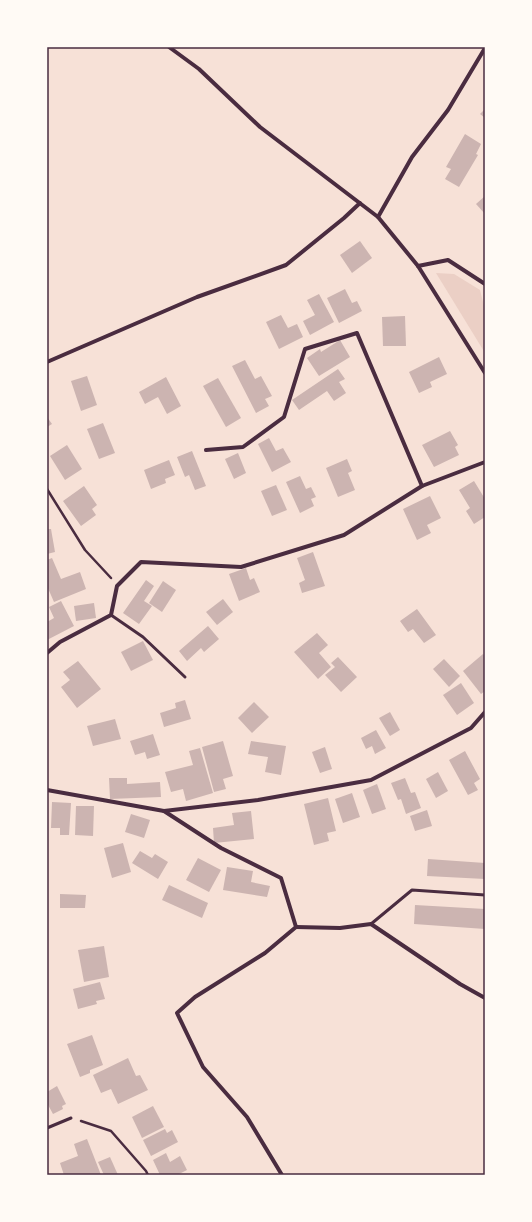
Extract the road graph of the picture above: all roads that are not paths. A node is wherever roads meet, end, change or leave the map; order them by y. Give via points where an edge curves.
1 (169, 47) edge
2 (485, 48) edge
3 (360, 203) junction
4 (378, 217) junction
5 (418, 266) junction
6 (485, 284) edge
7 (47, 362) edge
8 (485, 373) edge
9 (206, 450) dead end
10 (485, 462) edge
11 (422, 486) junction
12 (111, 615) junction
13 (47, 653) edge
14 (185, 677) dead end
15 (485, 712) edge
16 (47, 790) edge
17 (164, 811) junction
18 (485, 895) edge
19 (371, 924) junction
20 (296, 926) junction
21 (485, 998) edge
22 (71, 1118) road end
23 (47, 1128) edge
24 (282, 1175) edge

1 - 3 street via 199,69 260,127
2 - 4 street via 448,110 412,157
3 - 4 street
3 - 7 street via 286,265 197,297
4 - 5 street
5 - 6 street via 448,260
5 - 8 street
9 - 11 street via 243,447 284,417 305,349 357,333
10 - 11 street
11 - 12 street via 344,535 241,567 141,562 118,586
12 - 13 street via 60,642
12 - 14 lane via 143,637
15 - 17 street via 471,728 371,780 258,800
16 - 17 street
17 - 20 street via 221,848 281,878
18 - 19 lane via 412,890
19 - 20 street via 340,928
19 - 21 street
20 - 24 street via 265,953 195,997 177,1013 203,1067 247,1117
22 - 23 lane

